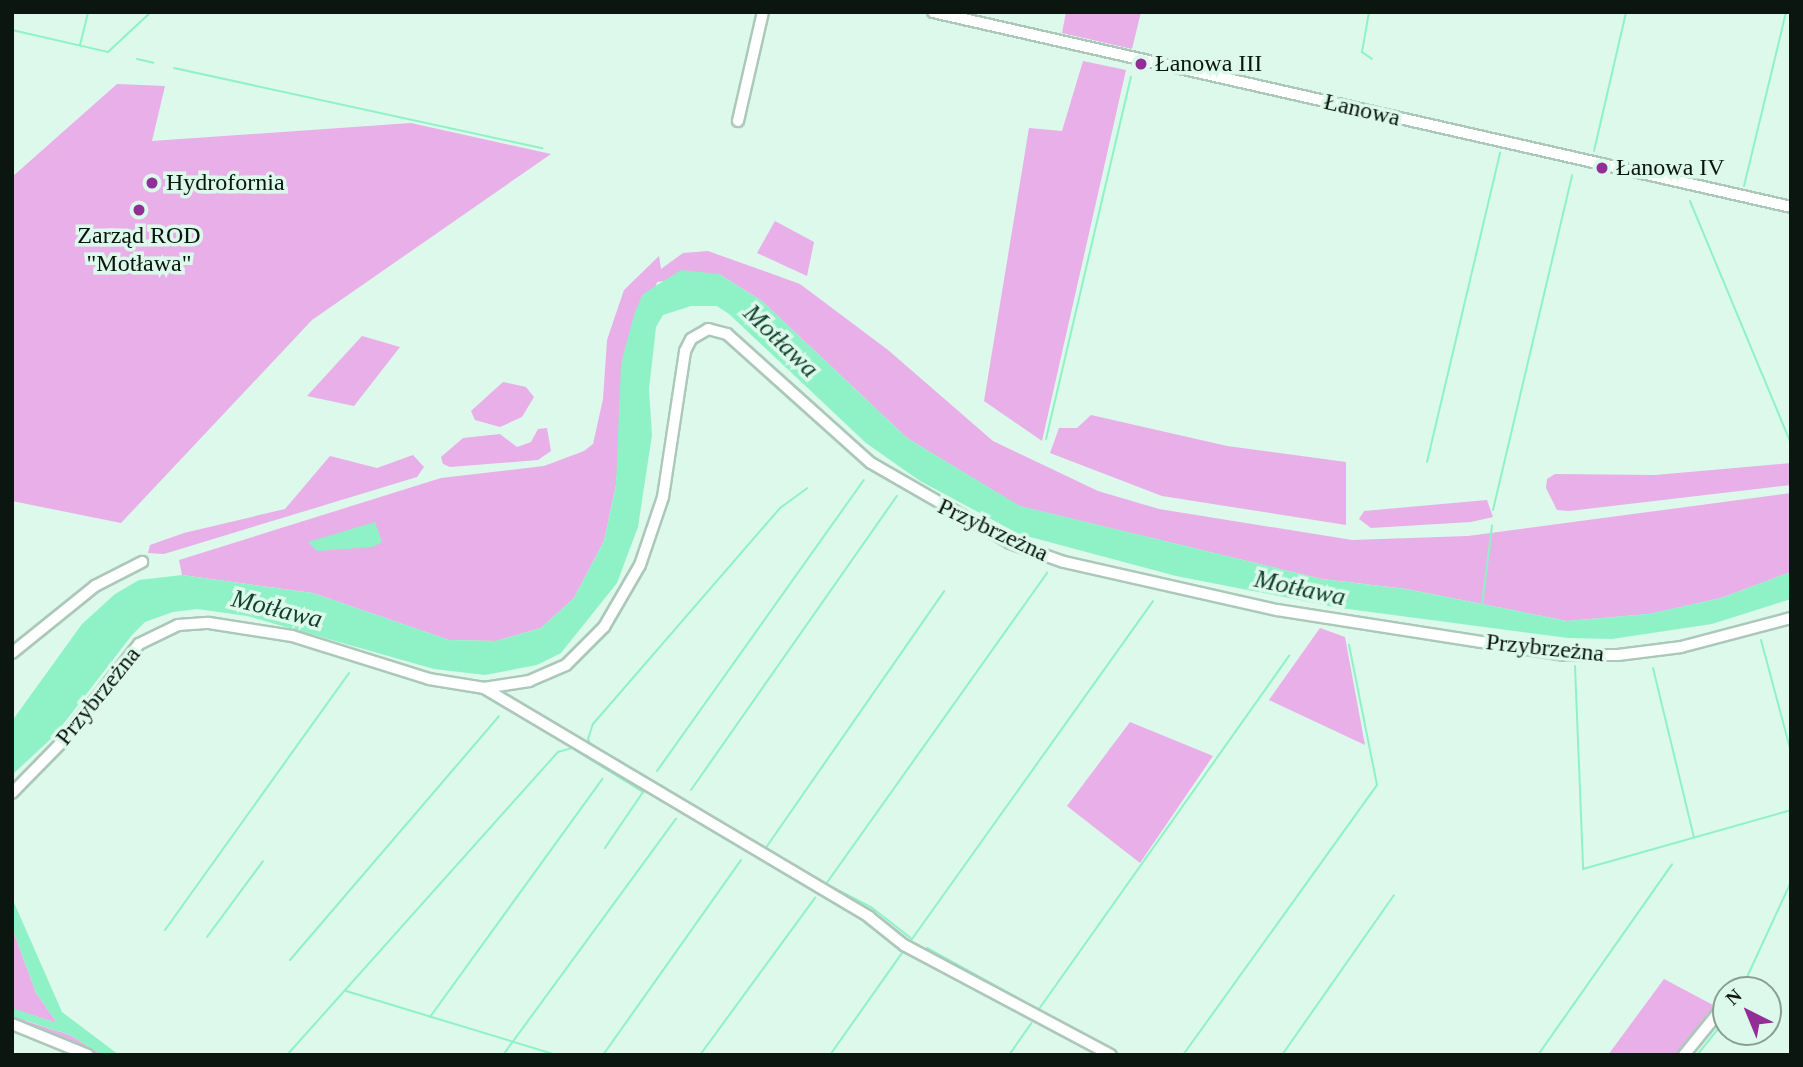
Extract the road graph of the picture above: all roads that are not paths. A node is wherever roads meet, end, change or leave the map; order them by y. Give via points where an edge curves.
1 (763, 12) edge
2 (933, 12) edge
3 (738, 121) dead end
4 (1791, 207) edge
5 (142, 562) dead end
6 (1791, 618) edge
7 (12, 653) edge
8 (484, 688) junction
9 (12, 793) edge
10 (1712, 1021) edge
11 (12, 1024) edge
12 (88, 1055) edge
13 (1111, 1055) edge
14 (1684, 1055) edge

1 - 3 street
2 - 4 street, Łanowa
5 - 7 street via 95,586
6 - 8 street, Przybrzeżna via 1681,647 1618,655 1564,655 1277,610 1064,562 1010,543 871,463 727,334 708,329 691,339 685,351 663,497 640,565 610,617 586,649 566,665 529,681
8 - 9 street, Przybrzeżna via 429,679 292,636 209,623 178,625 139,644 61,743
8 - 13 street, Przybrzeżna via 869,917 903,944
10 - 14 street
11 - 12 street

